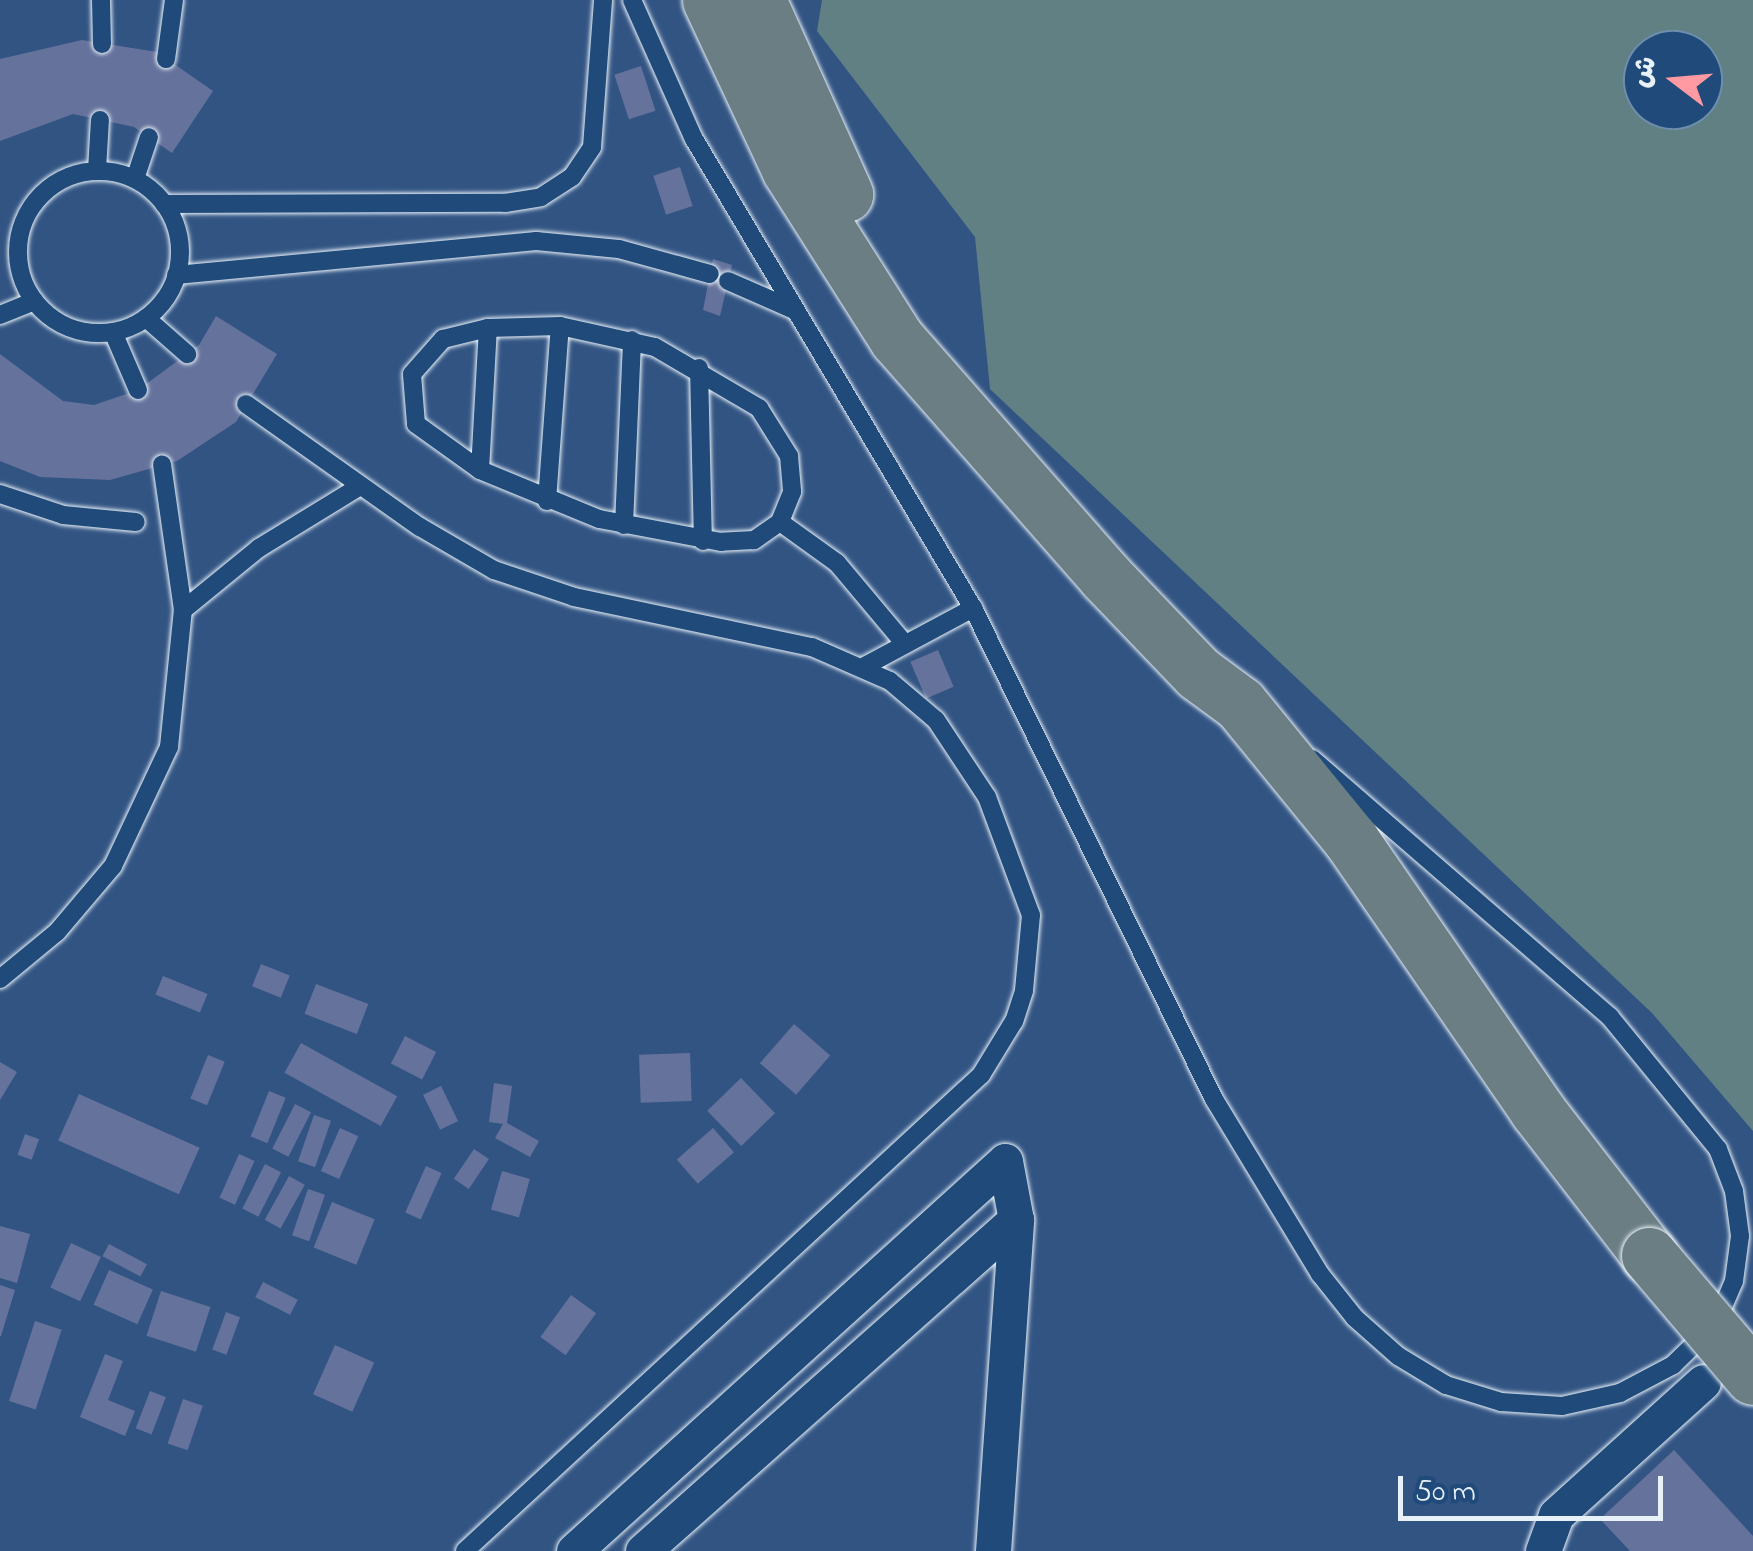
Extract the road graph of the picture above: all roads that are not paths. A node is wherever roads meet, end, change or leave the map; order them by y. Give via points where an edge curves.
1 (100, 0) edge
2 (174, 0) edge
3 (603, 0) edge
4 (632, 0) edge
5 (710, 0) edge
6 (758, 0) edge
7 (102, 44) dead end
8 (166, 58) dead end
9 (100, 120) dead end
10 (149, 136) dead end
11 (98, 170) junction
12 (135, 179) junction
13 (164, 204) junction
14 (18, 262) junction
15 (0, 270) edge
16 (710, 274) dead end
17 (176, 275) junction
18 (728, 282) dead end
19 (34, 301) junction
20 (794, 310) junction
21 (0, 315) edge
22 (146, 318) junction
23 (560, 326) junction
24 (488, 328) junction
25 (113, 332) junction
26 (632, 340) junction
27 (187, 354) dead end
28 (699, 368) junction
29 (138, 390) dead end
30 (246, 404) dead end
31 (162, 466) dead end
32 (480, 470) junction
33 (360, 486) junction
34 (0, 494) edge
35 (548, 501) junction
36 (136, 522) dead end
37 (780, 522) junction
38 (624, 526) junction
39 (703, 541) junction
40 (973, 608) junction
41 (183, 610) junction
42 (906, 644) junction
43 (865, 666) junction
44 (1250, 715) junction
45 (0, 979) edge
46 (1016, 1220) junction
47 (1728, 1380) edge
48 (624, 1506) junction
49 (645, 1549) edge
50 (465, 1551) edge
51 (574, 1551) edge
52 (994, 1551) edge
53 (1543, 1551) edge

1 - 7 lane
2 - 8 lane
3 - 13 lane via 592,146 572,177 542,197 505,203
4 - 20 lane via 694,139
5 - 44 main road via 789,168 897,339 1105,576 1198,673
6 - 44 main road via 814,134 894,280 963,371 1218,658
9 - 11 lane
10 - 12 lane
11 - 12 lane
11 - 14 lane via 60,180 31,206
12 - 13 lane
13 - 17 lane via 179,238
14 - 15 lane
14 - 19 lane
16 - 17 lane via 619,248 536,241
17 - 22 lane
18 - 20 lane
19 - 21 lane
19 - 25 lane via 77,331
20 - 40 lane via 881,444
22 - 25 lane
22 - 27 lane
23 - 24 lane
23 - 26 lane
23 - 35 lane
24 - 32 lane
24 - 32 lane via 457,333 430,348 410,390 416,424 427,438
25 - 29 lane
26 - 28 lane
26 - 38 lane
28 - 37 lane via 759,408 782,438 792,492
28 - 39 lane
30 - 33 lane
31 - 41 lane
32 - 35 lane
33 - 41 lane via 259,548
33 - 43 lane via 456,550 534,585 812,647
34 - 36 lane via 63,515
35 - 38 lane
37 - 39 lane via 754,540
37 - 42 lane via 838,563
38 - 39 lane
40 - 42 lane
40 - 44 lane via 1214,1100 1265,1191 1355,1318 1446,1385 1502,1402 1562,1406 1620,1393 1673,1365 1716,1323 1734,1281 1738,1221 1718,1149 1610,1017 1346,783
41 - 45 lane via 172,733 136,829 87,900
42 - 43 lane
43 - 50 lane via 936,720 1007,840 1030,916 1030,966 1014,1021 958,1097
44 - 47 main road, bridge via 1351,840 1538,1110 1648,1255
46 - 48 street via 1005,1161
46 - 49 street
46 - 52 street
47 - 53 street via 1556,1515
48 - 49 street
48 - 51 street

